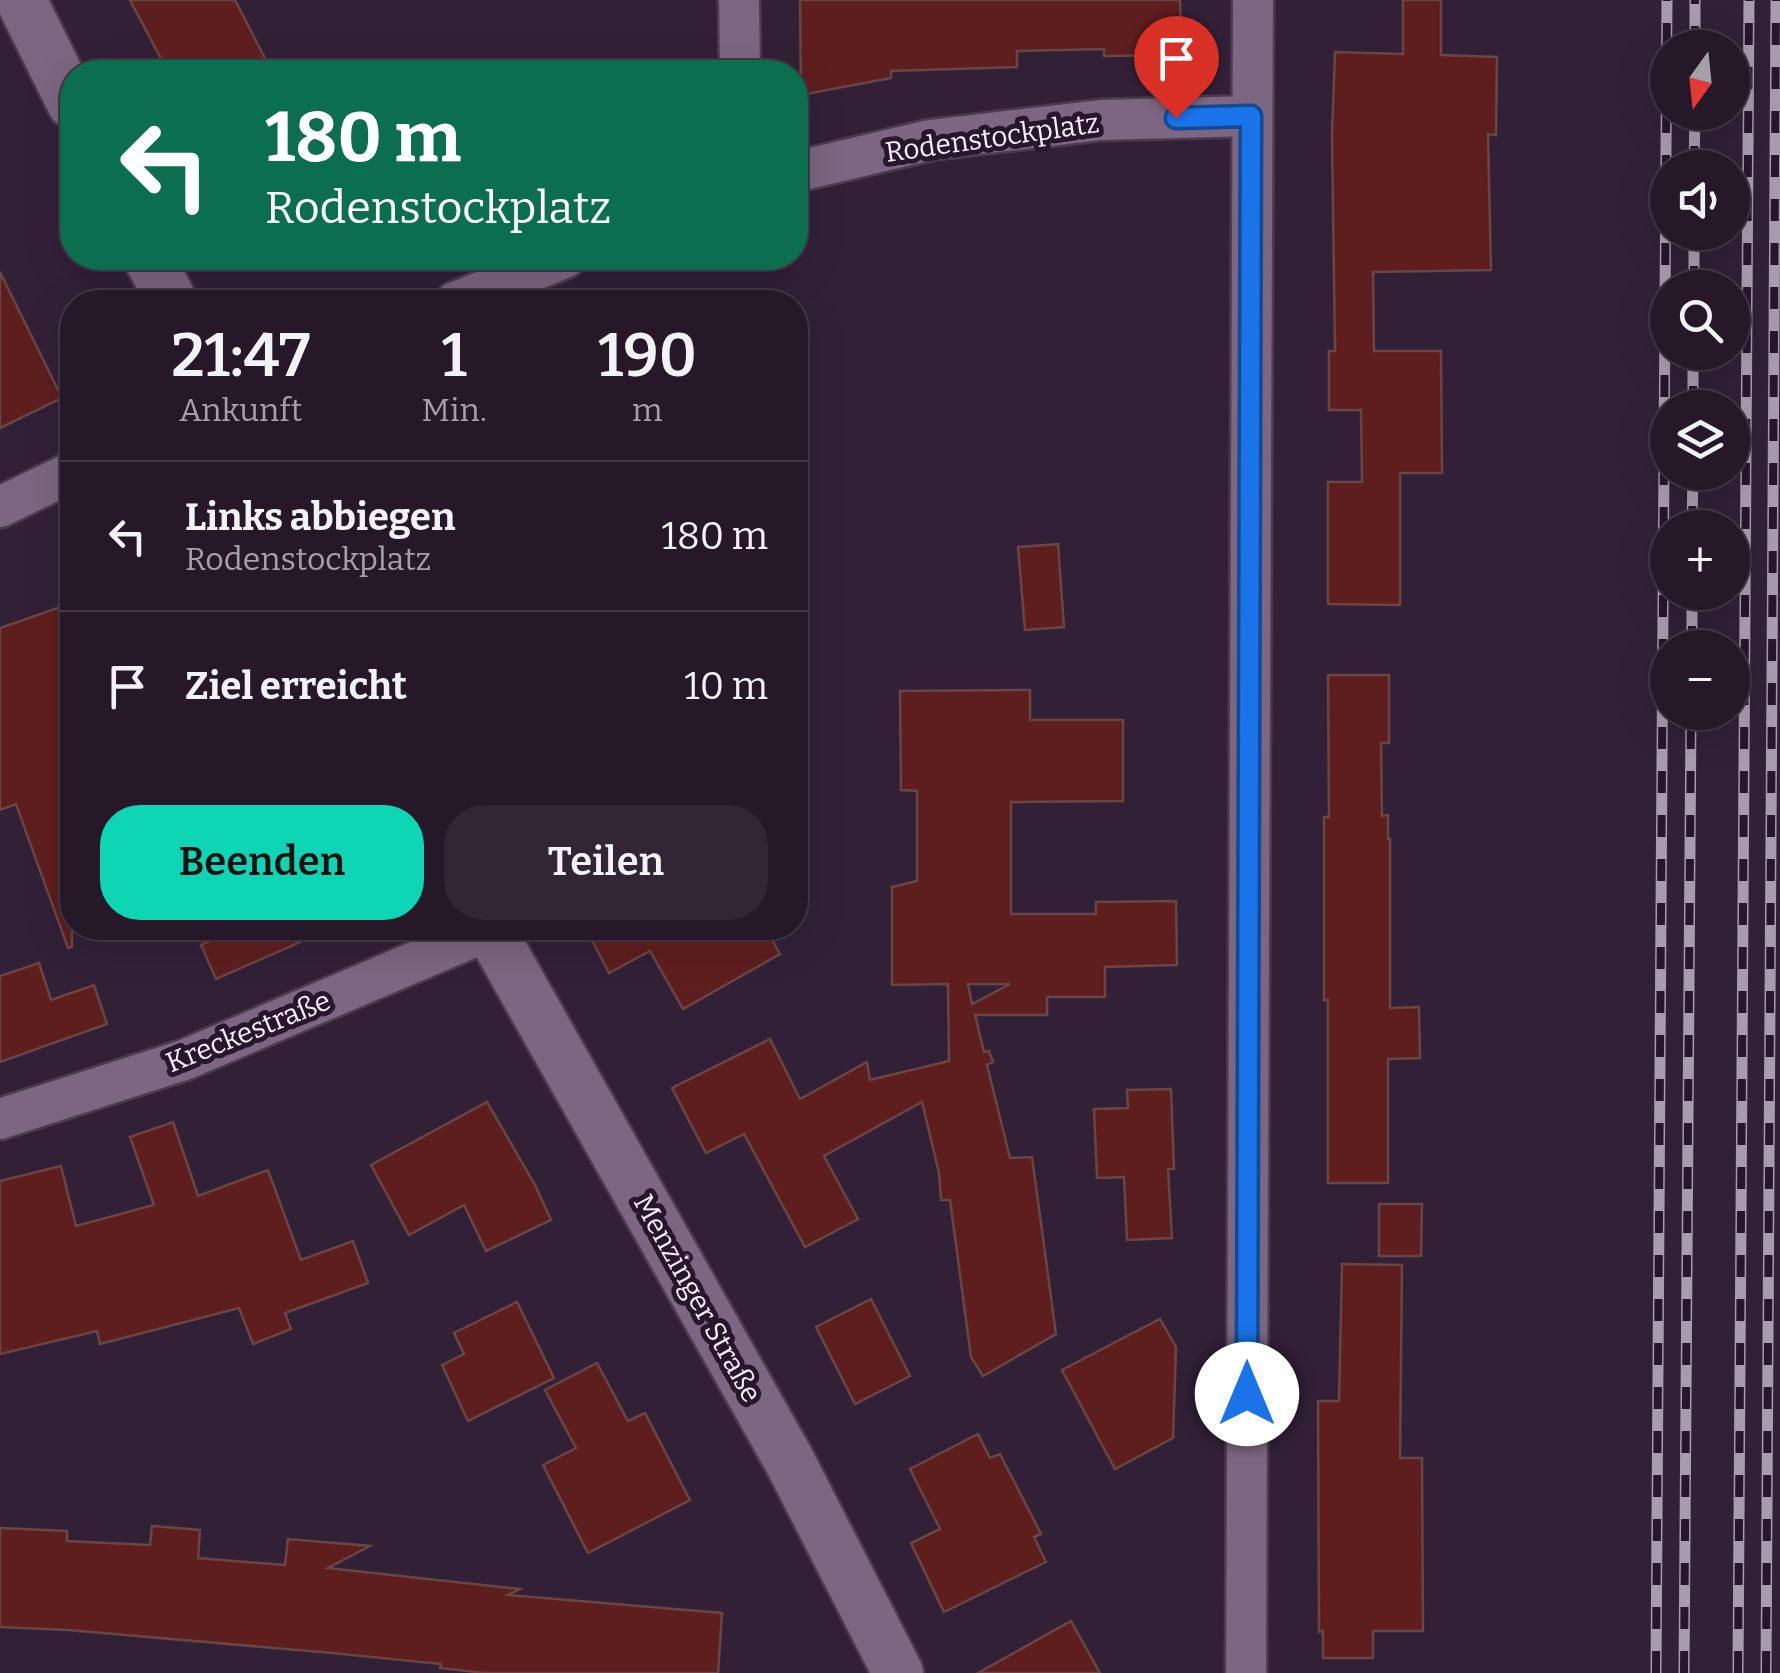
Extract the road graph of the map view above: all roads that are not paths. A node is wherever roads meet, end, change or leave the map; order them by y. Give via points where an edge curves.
1 (21, 0) edge
2 (738, 0) edge
3 (1253, 0) edge
4 (740, 60) edge
5 (60, 79) edge
6 (1251, 116) junction
7 (808, 169) edge
8 (552, 270) edge
9 (533, 288) edge
10 (60, 478) edge
11 (0, 507) edge
12 (464, 940) edge
13 (496, 940) edge
14 (0, 1119) edge
15 (898, 1673) edge
16 (1246, 1673) edge

1 - 5 street
2 - 4 street
3 - 6 street
6 - 7 street, Rodenstockplatz via 1102,120 930,140
6 - 16 street
8 - 9 street
10 - 11 street
12 - 14 street, Kreckestraße via 184,1060
13 - 15 street, Menzinger Straße via 790,1462

